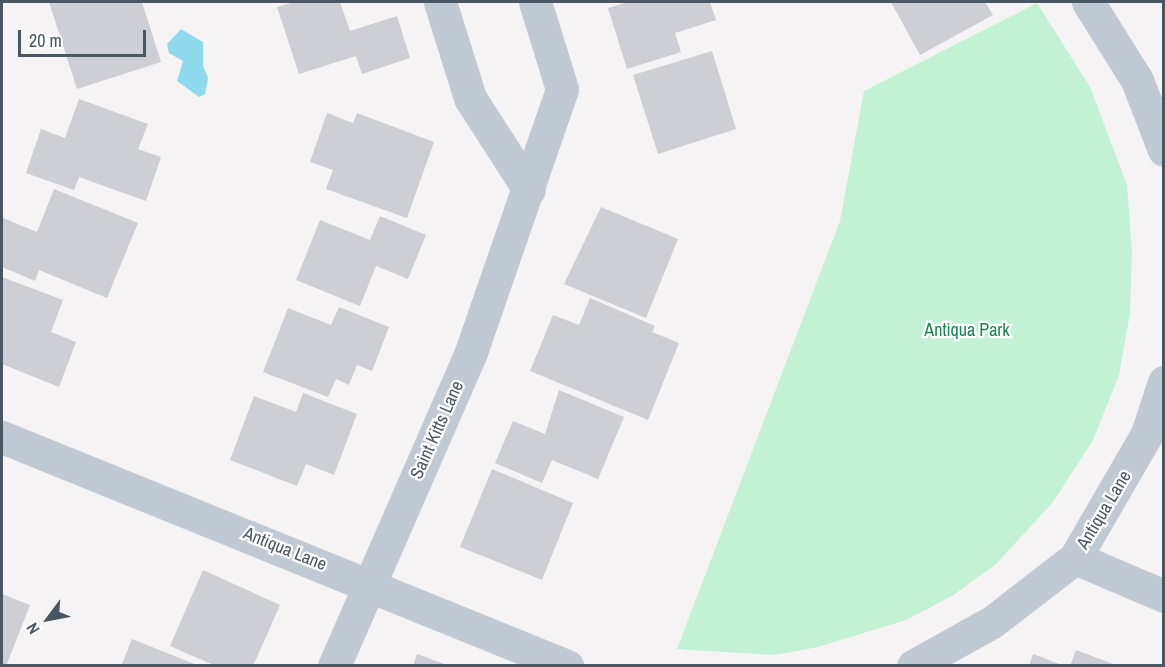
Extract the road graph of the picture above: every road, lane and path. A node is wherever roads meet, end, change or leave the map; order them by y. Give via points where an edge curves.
1 (440, 2) edge
2 (535, 2) edge
3 (1088, 2) edge
4 (1164, 150) edge
5 (529, 190) junction
6 (1164, 382) edge
7 (2, 437) edge
8 (1075, 558) junction
9 (370, 582) junction
10 (1164, 596) edge
11 (334, 666) edge
12 (567, 666) edge
13 (913, 666) edge

1 - 5 street via 470,98
2 - 5 street, Saint Kitts Lane via 562,89
3 - 4 street via 1137,80
5 - 9 street, Saint Kitts Lane via 471,352
6 - 8 street, Antiqua Lane via 1147,434
7 - 9 street, Antiqua Lane
8 - 10 street
8 - 13 street, Antiqua Lane via 992,622
9 - 11 street, Saint Kitts Lane
9 - 12 street, Antiqua Lane

